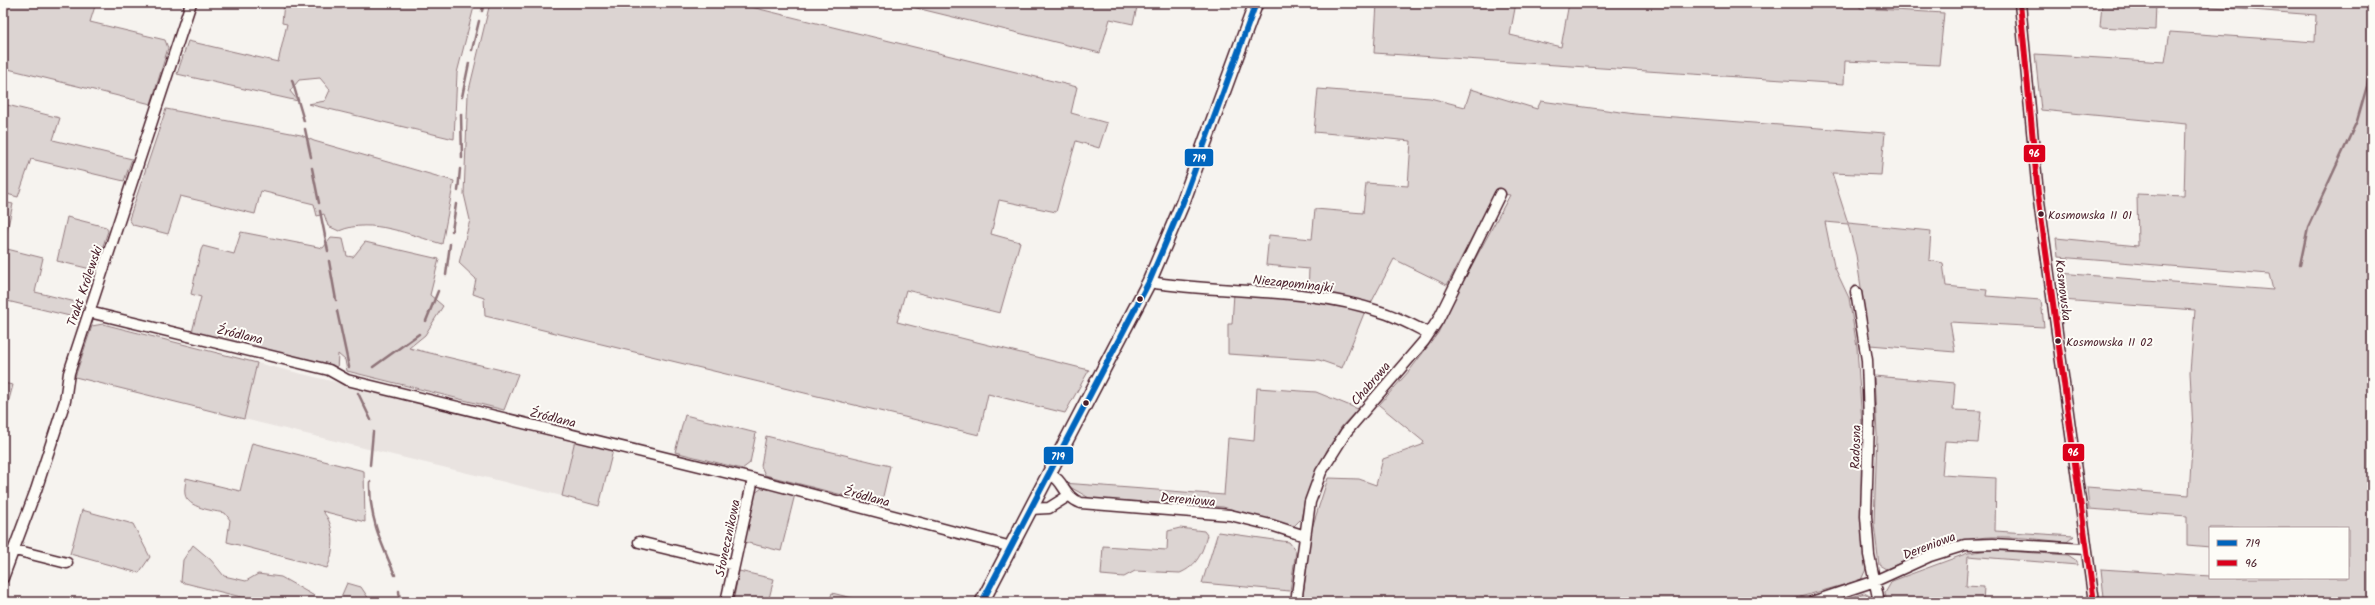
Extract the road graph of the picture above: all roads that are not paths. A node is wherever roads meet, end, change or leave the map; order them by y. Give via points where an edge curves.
1 (191, 3) edge
2 (1256, 3) edge
3 (2020, 3) edge
4 (1500, 194) dead end
5 (1149, 282) junction
6 (1856, 292) dead end
7 (89, 312) junction
8 (1428, 333) junction
9 (1049, 474) junction
10 (753, 479) junction
11 (1068, 496) junction
12 (1030, 509) junction
13 (1305, 536) junction
14 (639, 542) dead end
15 (1009, 549) junction
16 (2086, 549) junction
17 (15, 550) junction
18 (67, 563) dead end
19 (734, 565) junction
20 (3, 578) edge
21 (1875, 581) junction
22 (726, 602) edge
23 (982, 602) edge
24 (1296, 602) edge
25 (1812, 602) edge
26 (1879, 602) edge
27 (2094, 602) edge

1 - 7 street, Trakt Królewski
2 - 5 main road via 1183,202
3 - 16 street, Kosmowska via 2038,194
4 - 8 street, Chabrowa via 1438,320
5 - 8 street, Niezapominajki via 1341,302 1400,318
5 - 9 main road
6 - 21 street, Radosna via 1867,360 1869,421 1866,516 1869,555
7 - 10 street, Źródlana via 321,368 348,380
7 - 17 street, Trakt Królewski via 69,373 62,408
8 - 13 street, Chabrowa via 1333,451 1321,472 1310,502
9 - 11 street via 1059,479
9 - 12 main road
10 - 15 street, Źródlana via 1004,545
10 - 19 street, Słonecznikowa
11 - 12 street via 1049,508
11 - 13 street, Dereniowa via 1081,504 1230,515
12 - 15 main road
13 - 24 street, Chabrowa
14 - 19 street
15 - 23 main road
16 - 21 street, Dereniowa via 1965,545 1930,556
16 - 27 street, Kosmowska
17 - 18 street
17 - 20 street, Trakt Królewski
19 - 22 street, Słonecznikowa
21 - 25 street, Dereniowa
21 - 26 street, Radosna

